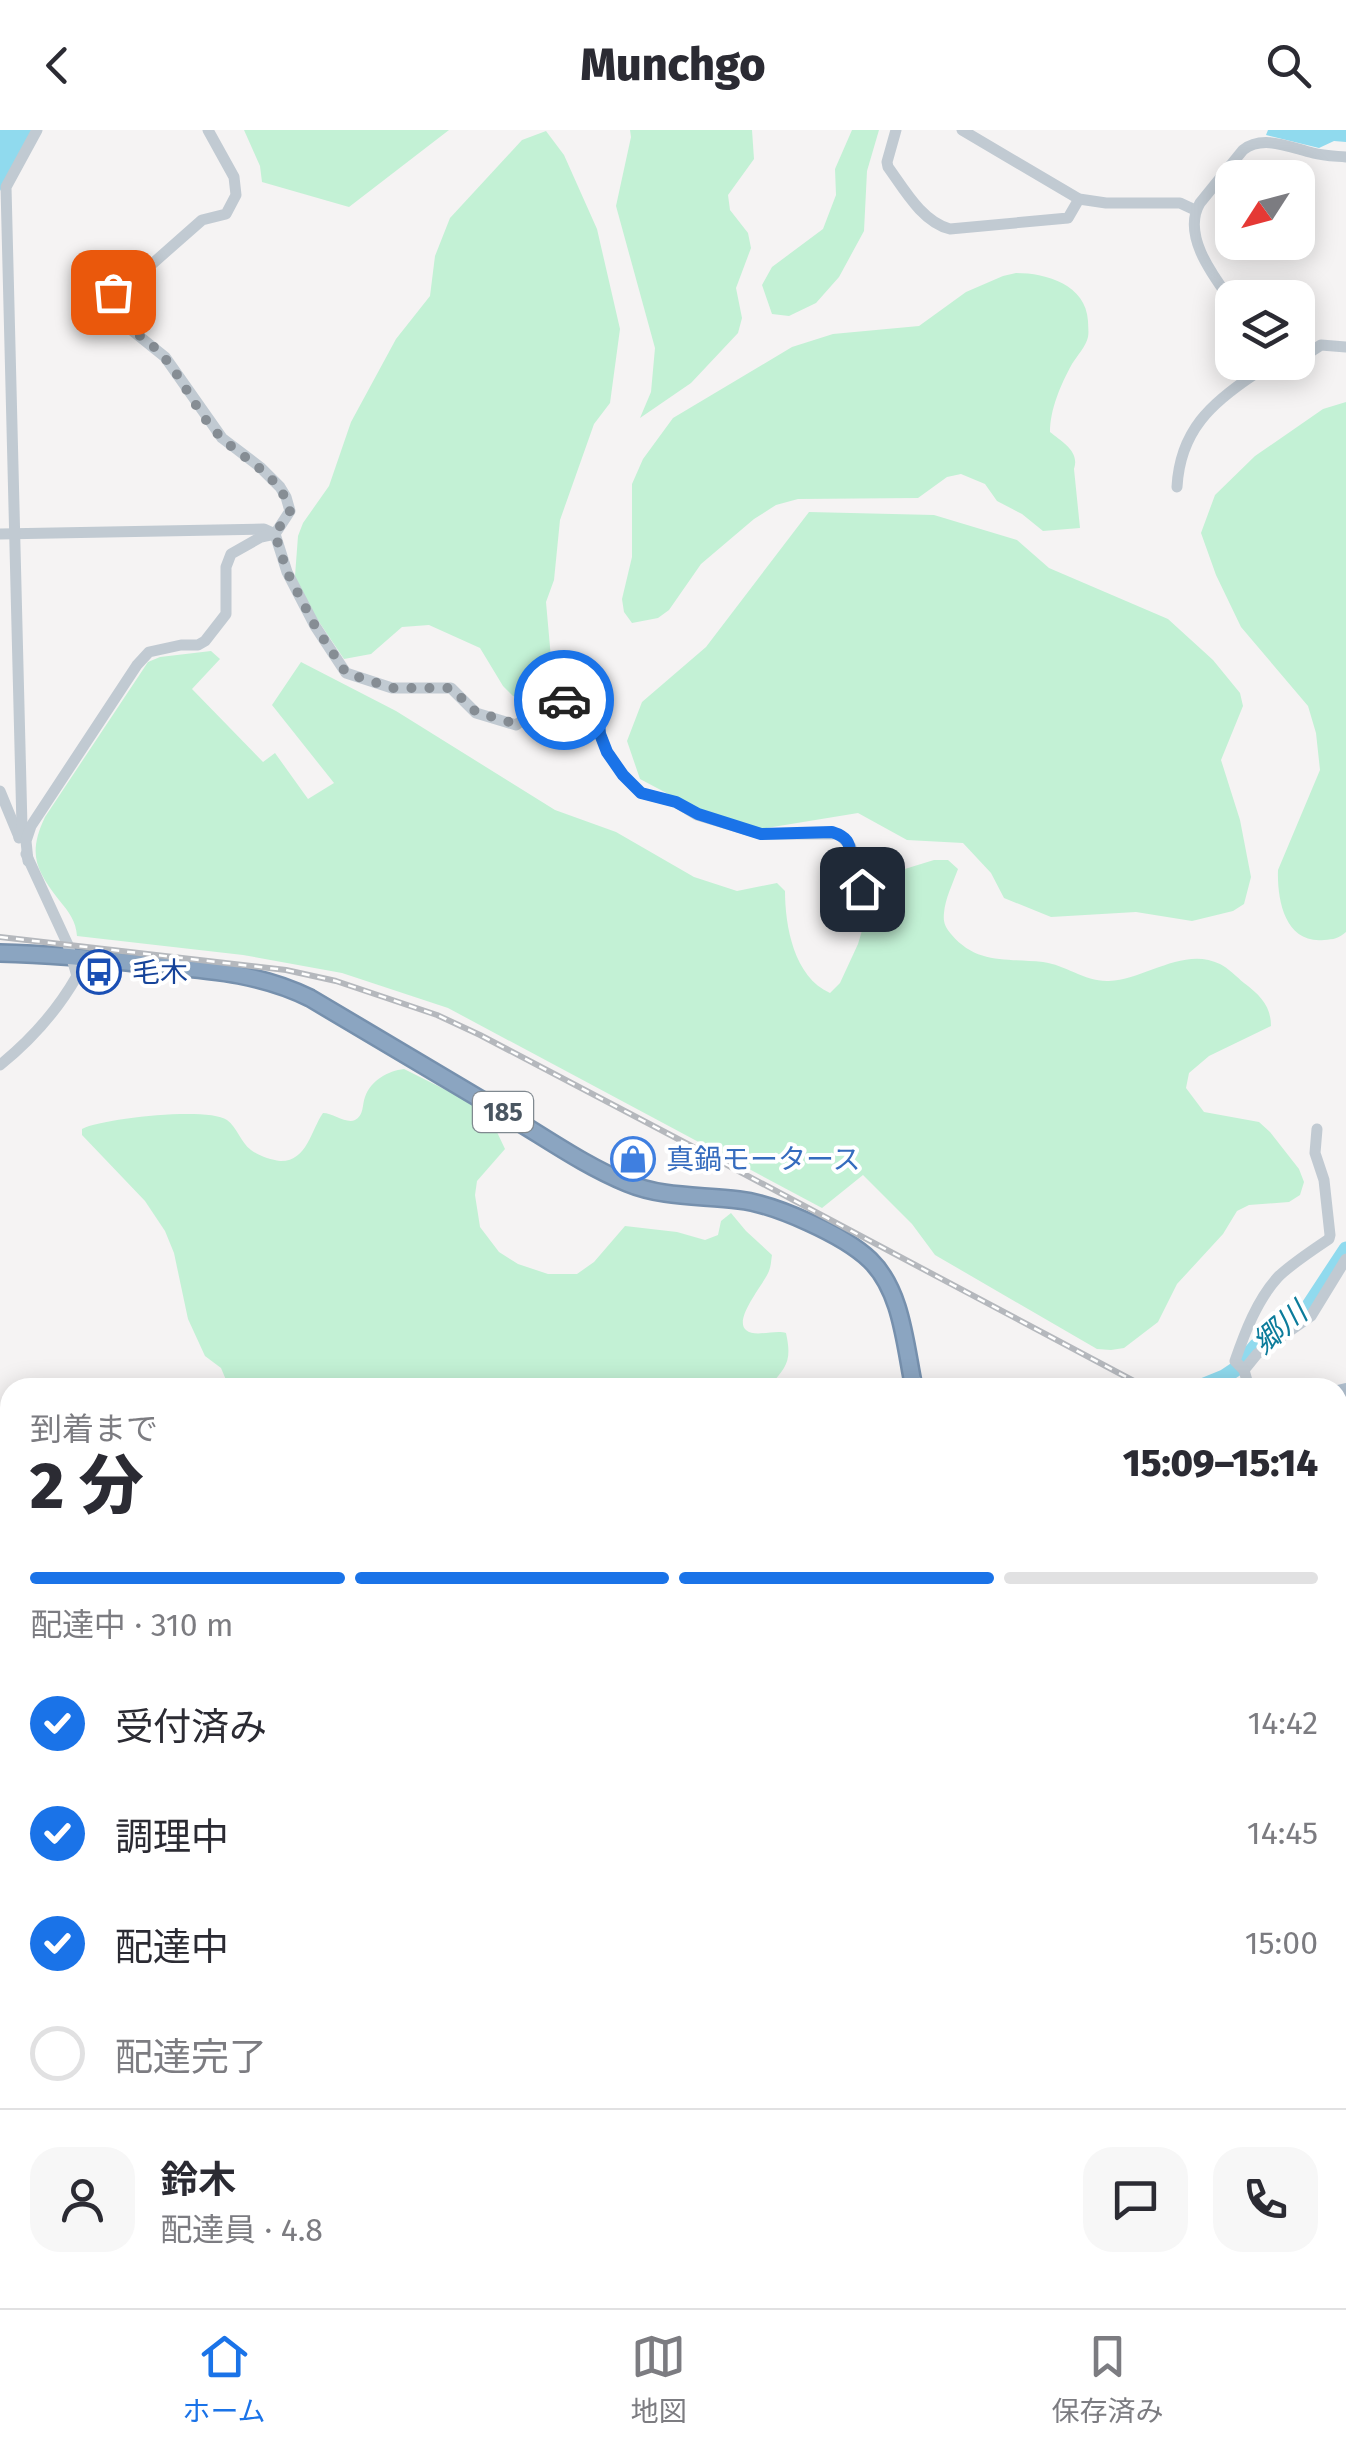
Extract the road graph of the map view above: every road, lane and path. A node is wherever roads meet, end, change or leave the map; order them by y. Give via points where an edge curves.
1 (37, 130) edge
2 (208, 130) edge
3 (896, 130) edge
4 (962, 130) edge
5 (1346, 157) edge
6 (1079, 198) junction
7 (1195, 210) junction
8 (1218, 280) edge
9 (1346, 347) edge
10 (1315, 348) edge
11 (1247, 380) edge
12 (1177, 487) dead end
13 (14, 533) junction
14 (0, 534) edge
15 (275, 534) junction
16 (0, 792) edge
17 (19, 838) junction
18 (28, 860) junction
19 (862, 889) dead end
20 (0, 953) edge
21 (72, 956) junction
22 (0, 1065) edge
23 (1317, 1129) dead end
24 (1346, 1259) edge
25 (1241, 1367) junction
26 (916, 1378) edge
27 (1245, 1378) edge

1 - 13 street via 6,187
2 - 15 street via 234,178 236,196 226,214 192,227 111,298 222,438 286,497 290,511
3 - 6 street via 888,167 942,228 1068,218
4 - 6 street
5 - 7 street via 1251,144
6 - 7 street via 1180,203
7 - 8 street via 1203,257
9 - 10 street
11 - 12 street via 1202,418 1185,444
13 - 14 street
13 - 15 street
13 - 17 street
15 - 18 street via 231,554 226,614 205,641 149,652 137,665 31,826
15 - 19 street via 287,572 346,673 392,688 451,688 476,712 516,724 535,711 556,711 576,694 589,696 597,701 607,752 641,793 761,834 839,834 851,847
16 - 17 street
17 - 18 street
18 - 21 street
20 - 21 highway, 185
21 - 22 street via 77,976 65,997
21 - 26 highway, 185 via 232,972 292,989 624,1182 666,1194 757,1203 825,1231 863,1254 888,1283
23 - 25 street via 1315,1154 1330,1235 1270,1287 1242,1338 1235,1361
24 - 25 street via 1311,1316
25 - 27 street

